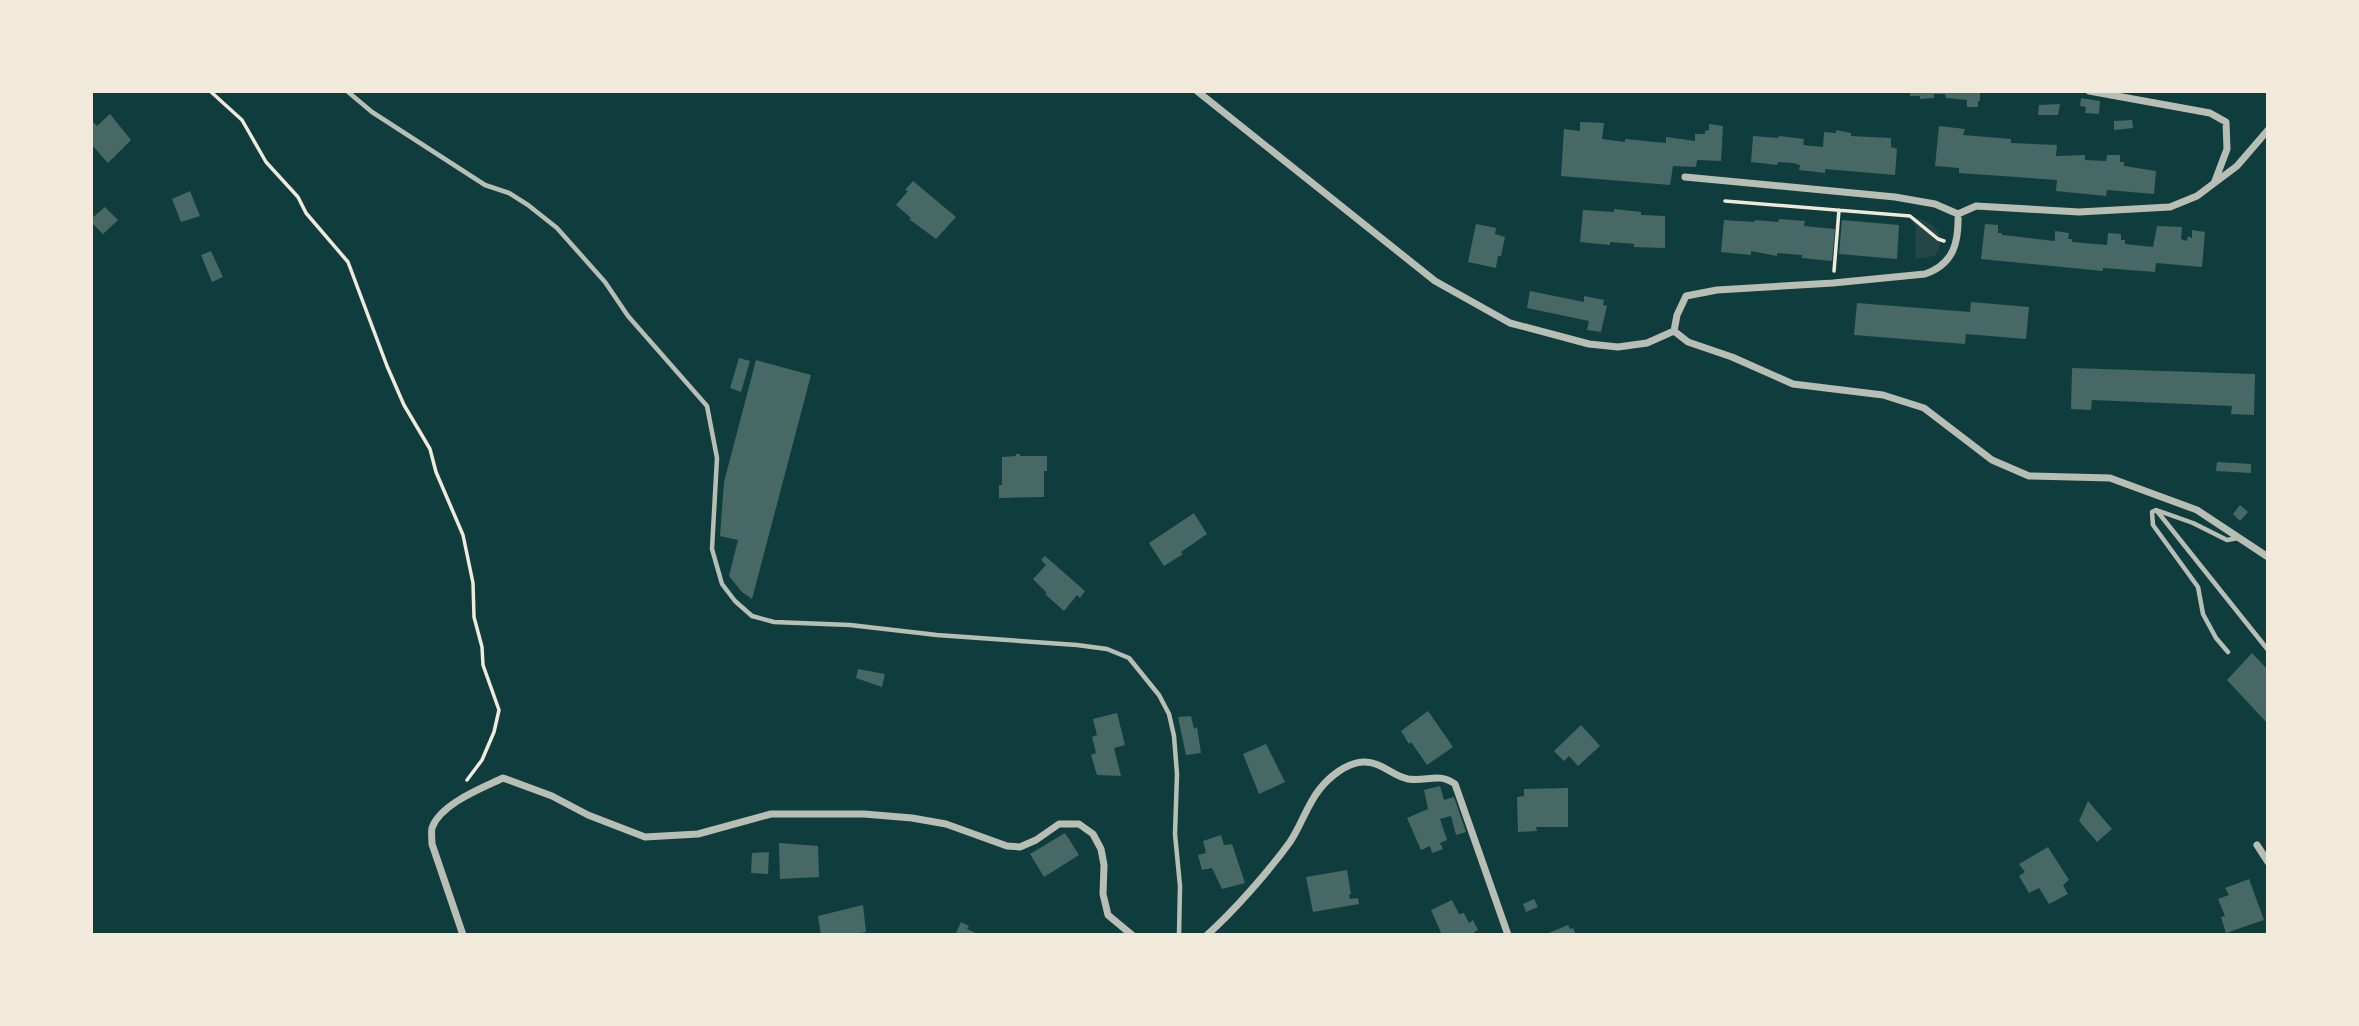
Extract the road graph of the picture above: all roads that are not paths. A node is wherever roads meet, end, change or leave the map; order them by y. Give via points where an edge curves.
1 (347, 91) edge
2 (1197, 91) edge
3 (2089, 91) edge
4 (2268, 130) edge
5 (1685, 177) dead end
6 (2214, 184) junction
7 (1958, 214) junction
8 (1674, 331) junction
9 (2156, 510) junction
10 (2239, 537) junction
11 (2268, 557) edge
12 (2268, 650) edge
13 (2228, 652) dead end
14 (2257, 845) dead end
15 (2268, 862) edge
16 (463, 935) edge
17 (1132, 935) edge
18 (1178, 935) edge
19 (1207, 935) edge
20 (1508, 935) edge

1 - 18 lane via 372,112 485,185 528,205 557,228 707,406 717,458 712,549 722,584 752,616 774,622 1077,645 1129,658 1159,695 1174,736
2 - 8 street via 1436,281 1510,323 1618,347
3 - 6 street via 2210,113 2226,122 2227,149
4 - 6 street via 2237,166
5 - 7 street via 1895,197
6 - 7 street via 2170,208 2079,212 1976,206
7 - 8 street via 1952,254 1942,266 1925,274 1686,296
8 - 10 street via 1688,342 1793,384 1883,395 1924,408 1992,460 2029,476 2110,478 2196,510
9 - 10 lane via 2227,540
9 - 12 lane
9 - 13 lane via 2152,512 2153,525 2198,587 2203,614
10 - 11 street
14 - 15 street
16 - 17 street via 431,830 438,818 465,796 503,778 645,837 698,834 771,814 864,814 946,824 1020,847 1059,824 1079,824 1093,834 1101,849 1108,915
19 - 20 street via 1291,841 1318,791 1348,766 1362,762 1408,779 1441,777 1455,784

